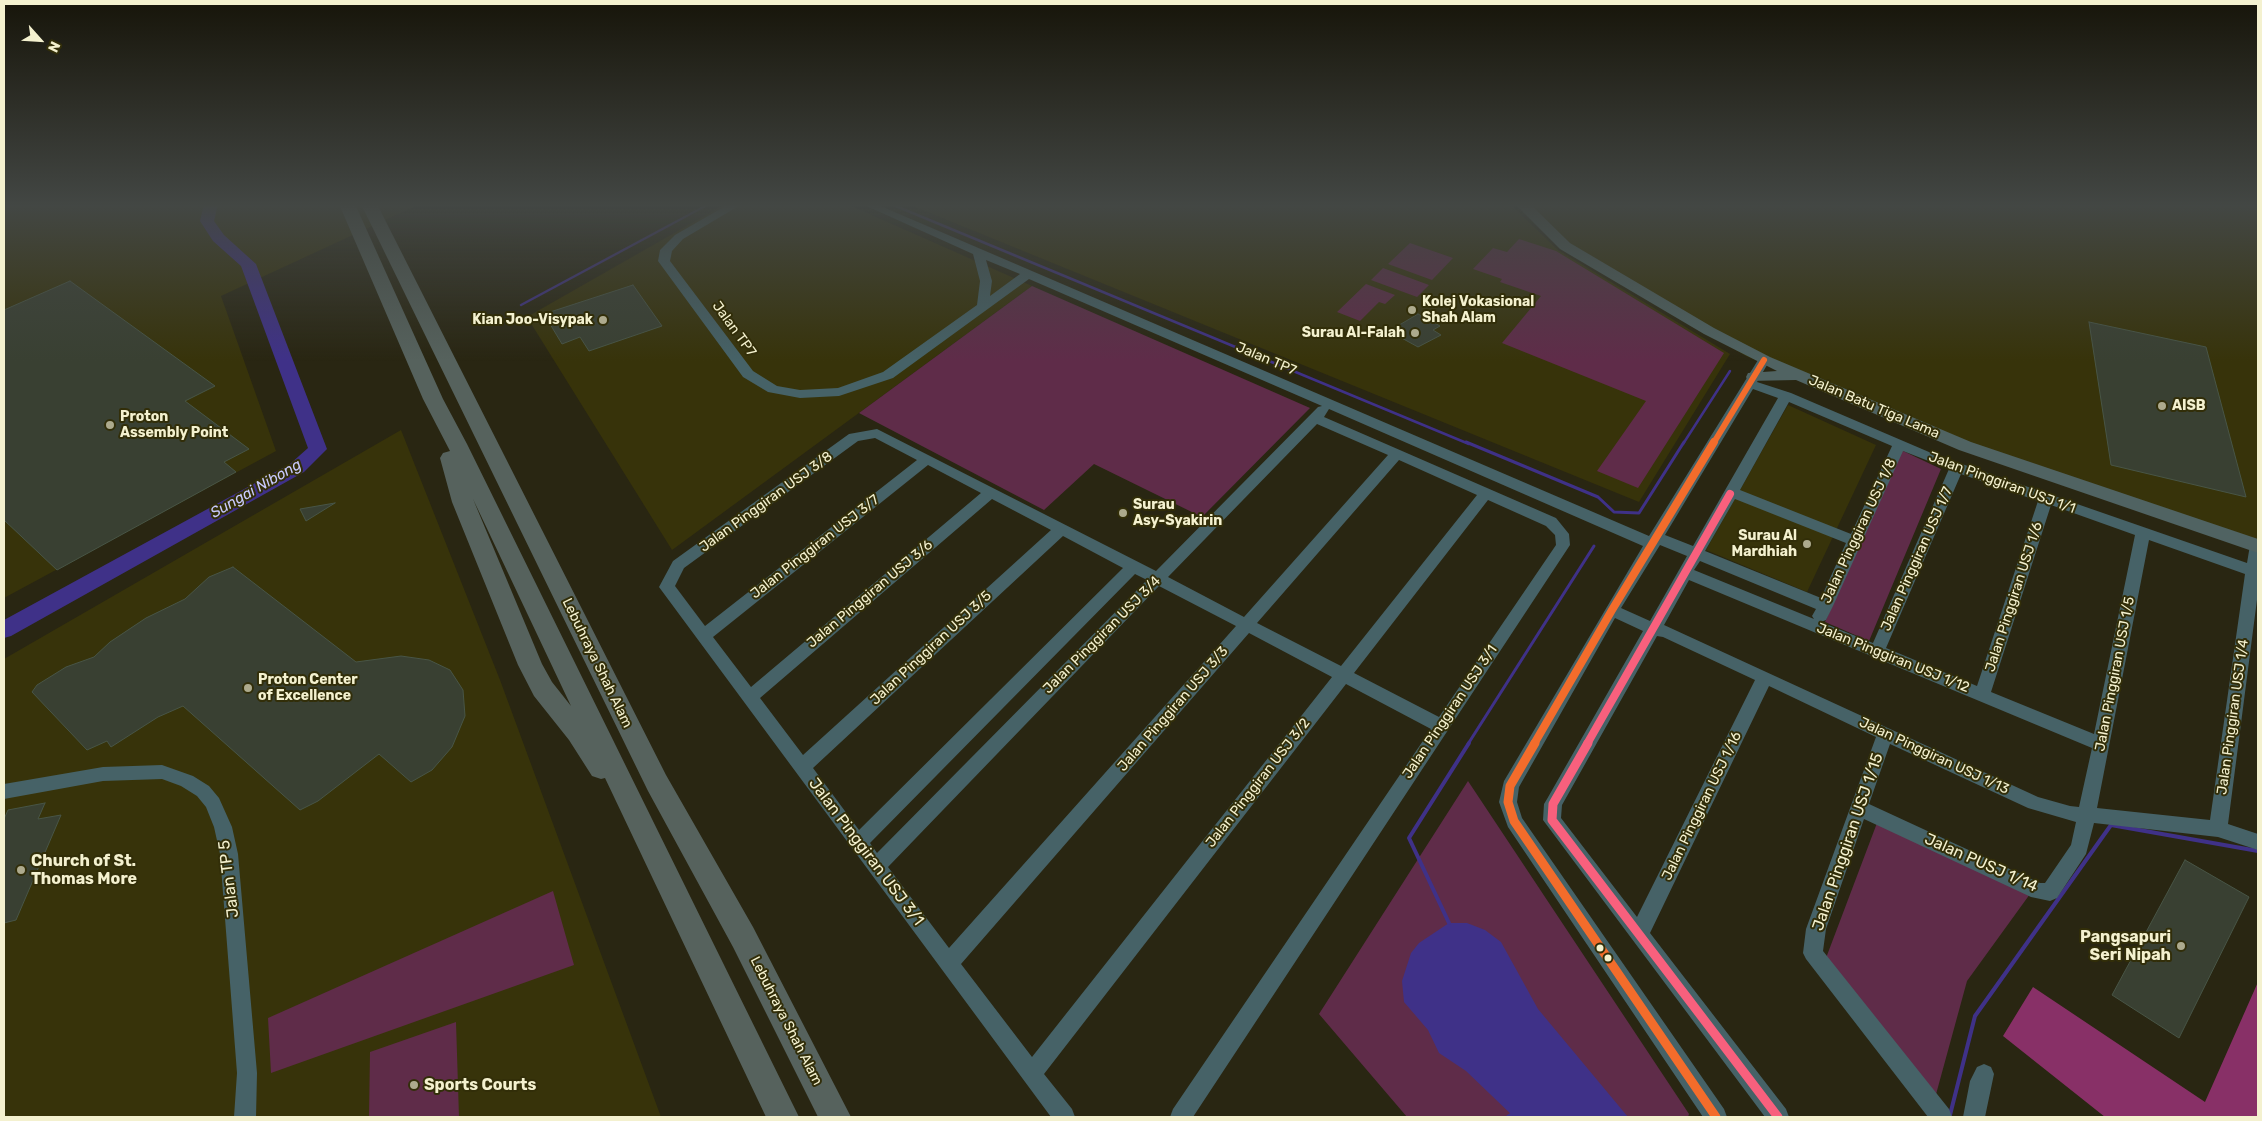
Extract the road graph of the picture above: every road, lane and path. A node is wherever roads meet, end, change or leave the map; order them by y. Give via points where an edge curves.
1 (370, 256) edge
2 (395, 256) edge
3 (665, 256) edge
4 (979, 256) edge
5 (988, 256) edge
6 (1583, 256) edge
7 (1028, 274) junction
8 (1054, 285) junction
9 (1010, 287) junction
10 (983, 306) junction
11 (1731, 342) junction
12 (1764, 360) junction
13 (1802, 376) junction
14 (1752, 380) junction
15 (1786, 396) junction
16 (1329, 404) junction
17 (1316, 418) junction
18 (1899, 445) junction
19 (1397, 454) junction
20 (927, 459) junction
21 (1957, 467) junction
22 (990, 492) junction
23 (1732, 492) junction
24 (1486, 493) junction
25 (2046, 499) junction
26 (1061, 528) junction
27 (2143, 533) junction
28 (1655, 541) junction
29 (1855, 541) junction
30 (2258, 546) edge
31 (1696, 553) junction
32 (1134, 566) junction
33 (1685, 572) junction
34 (2256, 572) edge
35 (1158, 579) junction
36 (668, 587) joint
37 (1614, 607) junction
38 (1822, 611) joint
39 (1247, 625) junction
40 (1658, 627) junction
41 (704, 636) junction
42 (1877, 651) junction
43 (1343, 675) junction
44 (1765, 677) junction
45 (1982, 695) junction
46 (750, 697) junction
47 (1441, 726) junction
48 (1885, 734) junction
49 (2101, 744) junction
50 (802, 767) junction
51 (4, 792) edge
52 (1859, 808) junction
53 (2087, 814) junction
54 (2218, 829) junction
55 (2258, 842) edge
56 (858, 843) junction
57 (876, 866) junction
58 (1639, 934) junction
59 (949, 963) junction
60 (1031, 1074) junction
61 (1984, 1074) dead end
62 (245, 1117) edge
63 (783, 1117) edge
64 (835, 1117) edge
65 (1064, 1117) edge
66 (1181, 1117) edge
67 (1716, 1117) edge
68 (1778, 1117) edge
69 (1941, 1117) edge
70 (1974, 1117) edge

1 - 63 highway via 433,399 438,430 455,470 463,502 530,665 543,689 578,733 651,844
2 - 64 highway, Lebuhraya Shah Alam via 657,783 743,936
3 - 10 street, Jalan TP7 via 664,260 748,374 773,390 800,394 839,392 888,375
4 - 10 street via 986,281
5 - 7 street, Jalan TP7
6 - 11 main road, Jalan Batu Tiga Lama
7 - 8 street, Jalan TP7
7 - 9 street, Jalan TP7
8 - 9 street via 1032,283
8 - 16 street, Jalan TP7
9 - 10 street, Jalan TP7
11 - 12 main road, Jalan Batu Tiga Lama
11 - 14 main road
12 - 13 main road, Jalan Batu Tiga Lama
12 - 14 street
13 - 14 main road
13 - 30 main road, Jalan Batu Tiga Lama via 1965,446
14 - 15 street, Jalan Pinggiran USJ 1/1
14 - 28 street
15 - 18 street, Jalan Pinggiran USJ 1/1
15 - 23 street
16 - 17 street, Jalan Pinggiran USJ 3/4
16 - 28 street, Jalan TP7
17 - 19 street, Jalan Pinggiran USJ 3/1
17 - 35 street, Jalan Pinggiran USJ 3/4
18 - 21 street, Jalan Pinggiran USJ 1/1
18 - 29 street, Jalan Pinggiran USJ 1/8
19 - 24 street, Jalan Pinggiran USJ 3/1
19 - 39 street, Jalan Pinggiran USJ 3/3
20 - 22 street
20 - 36 street, Jalan Pinggiran USJ 3/8 via 877,433 854,437 678,566
20 - 41 street, Jalan Pinggiran USJ 3/7
21 - 25 street, Jalan Pinggiran USJ 1/1
21 - 42 street, Jalan Pinggiran USJ 1/7
22 - 26 street
22 - 46 street, Jalan Pinggiran USJ 3/6
23 - 29 street
23 - 31 street
24 - 43 street, Jalan Pinggiran USJ 3/2
24 - 47 street, Jalan Pinggiran USJ 3/1 via 1551,522 1562,534 1563,545
25 - 27 street, Jalan Pinggiran USJ 1/1
25 - 45 street, Jalan Pinggiran USJ 1/6
26 - 32 street
26 - 50 street, Jalan Pinggiran USJ 3/5
27 - 34 street, Jalan Pinggiran USJ 1/1
27 - 49 street, Jalan Pinggiran USJ 1/5
28 - 31 street, Jalan TP7
28 - 37 street
29 - 38 street, Jalan Pinggiran USJ 1/8
30 - 34 street, Jalan Pinggiran USJ 1/4
31 - 33 street
31 - 38 street, Jalan TP7
32 - 35 street
32 - 56 street, Jalan Pinggiran USJ 3/4
33 - 40 street
33 - 42 street, Jalan Pinggiran USJ 1/12
34 - 54 street, Jalan Pinggiran USJ 1/4
35 - 39 street
35 - 57 street, Jalan Pinggiran USJ 3/4
36 - 41 street, Jalan Pinggiran USJ 3/1
37 - 40 street, Jalan Pinggiran USJ 1/13
37 - 67 street via 1510,786 1508,802 1514,821
39 - 43 street
39 - 59 street, Jalan Pinggiran USJ 3/3
40 - 44 street, Jalan Pinggiran USJ 1/13
40 - 58 street via 1552,804 1552,820
41 - 46 street, Jalan Pinggiran USJ 3/1
42 - 45 street, Jalan Pinggiran USJ 1/12
43 - 47 street
43 - 60 street, Jalan Pinggiran USJ 3/2
44 - 48 street, Jalan Pinggiran USJ 1/13
44 - 58 street, Jalan Pinggiran USJ 1/16
45 - 49 street, Jalan Pinggiran USJ 1/12
46 - 50 street, Jalan Pinggiran USJ 3/1
47 - 66 street, Jalan Pinggiran USJ 3/1
48 - 52 street, Jalan Pinggiran USJ 1/15
48 - 53 street, Jalan Pinggiran USJ 1/13 via 2034,803 2070,814
49 - 53 street, Jalan Pinggiran USJ 1/5
50 - 56 street, Jalan Pinggiran USJ 3/1
51 - 62 street, Jalan TP 5 via 102,774 162,772 187,780 203,791 213,804 223,827 229,854 247,1074
52 - 53 street, Jalan PUSJ 1/14 via 2038,891 2050,892 2080,848
52 - 69 street, Jalan Pinggiran USJ 1/15 via 1816,929 1813,953
53 - 54 street, Jalan Pinggiran USJ 1/13
54 - 55 street, Jalan Pinggiran USJ 1/13
56 - 57 street, Jalan Pinggiran USJ 3/1
57 - 59 street, Jalan Pinggiran USJ 3/1
58 - 68 street
59 - 60 street, Jalan Pinggiran USJ 3/1
60 - 65 street, Jalan Pinggiran USJ 3/1
61 - 70 street via 1980,1080

